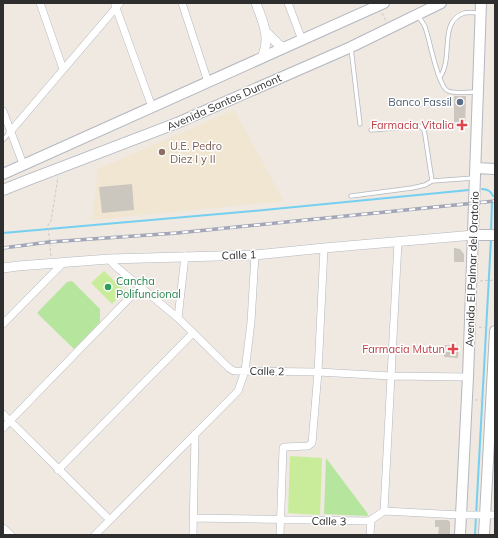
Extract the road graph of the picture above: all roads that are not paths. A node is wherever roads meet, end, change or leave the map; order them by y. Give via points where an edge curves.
1 (40, 3) edge
2 (182, 3) edge
3 (256, 3) edge
4 (288, 3) edge
5 (441, 3) edge
6 (117, 5) edge
7 (480, 6) edge
8 (383, 8) edge
9 (418, 15) junction
10 (267, 33) junction
11 (302, 40) junction
12 (351, 46) junction
13 (284, 48) junction
14 (262, 58) junction
15 (63, 69) junction
16 (440, 77) junction
17 (208, 82) junction
18 (478, 92) junction
19 (152, 108) junction
20 (3, 111) edge
21 (360, 124) dead end
22 (371, 130) dead end
23 (10, 132) junction
24 (3, 140) edge
25 (23, 164) junction
26 (495, 169) edge
27 (478, 172) junction
28 (3, 174) edge
29 (432, 181) junction
30 (3, 190) edge
31 (351, 196) dead end
32 (474, 235) junction
33 (490, 235) edge
34 (398, 242) junction
35 (324, 248) junction
36 (255, 255) junction
37 (185, 256) junction
38 (109, 259) junction
39 (64, 262) junction
40 (3, 268) edge
41 (141, 286) junction
42 (178, 318) junction
43 (3, 324) edge
44 (493, 329) edge
45 (193, 333) junction
46 (245, 370) junction
47 (318, 372) junction
48 (391, 376) junction
49 (468, 377) junction
50 (494, 377) edge
51 (3, 414) edge
52 (10, 421) junction
53 (3, 428) edge
54 (195, 434) junction
55 (58, 470) junction
56 (384, 511) junction
57 (464, 515) junction
58 (487, 515) edge
59 (194, 518) junction
60 (110, 520) junction
61 (280, 520) junction
62 (371, 520) junction
63 (3, 528) edge
64 (11, 535) edge
65 (95, 535) edge
66 (193, 535) edge
67 (280, 535) edge
68 (370, 535) edge
69 (460, 535) edge
70 (484, 535) edge

1 - 15 street
2 - 17 street
3 - 10 street
4 - 11 street
5 - 9 main road, Avenida Santos Dumont
6 - 15 street
6 - 19 street
7 - 16 lane via 452,21 446,66
7 - 18 main road, Avenida El Palmar del Oratorio
8 - 11 main road
9 - 12 main road, Avenida Santos Dumont
9 - 16 lane via 426,28
10 - 13 street
10 - 14 street
11 - 13 main road
12 - 21 lane
12 - 30 main road, Avenida Santos Dumont via 177,123
13 - 14 main road
14 - 17 main road
15 - 23 street
16 - 18 lane via 447,90
17 - 19 main road
18 - 27 main road, Avenida El Palmar del Oratorio
19 - 25 main road
20 - 23 street
22 - 29 lane via 420,126 424,130
23 - 24 lane
23 - 25 street
25 - 28 main road
26 - 27 main road
27 - 29 lane
27 - 32 main road, Avenida El Palmar del Oratorio
29 - 31 lane via 412,188
32 - 33 main road
32 - 34 street, Calle 1
32 - 49 main road, Avenida El Palmar del Oratorio
34 - 35 street, Calle 1
34 - 48 street
35 - 36 street, Calle 1
35 - 47 street
36 - 37 street, Calle 1
36 - 46 street
37 - 38 street, Calle 1
37 - 42 street
38 - 39 street, Calle 1
38 - 41 street, Calle 2
39 - 40 street, Calle 1
39 - 43 street
41 - 42 street, Calle 2
41 - 52 street
42 - 45 street, Calle 2
44 - 50 main road
45 - 46 street, Calle 2 via 231,370
45 - 55 street
46 - 47 street, Calle 2
46 - 54 street via 238,391
47 - 48 street, Calle 2
47 - 61 street via 312,443 308,446 284,447 282,450
48 - 49 street, Calle 2
48 - 56 street
49 - 57 main road, Avenida El Palmar del Oratorio
50 - 58 main road
51 - 52 street
52 - 53 street
52 - 55 street
54 - 59 street
54 - 60 street
55 - 60 street
56 - 57 street
56 - 62 street
57 - 58 street
57 - 69 main road, Avenida El Palmar del Oratorio
58 - 70 main road
59 - 61 street, Calle 3
59 - 66 street
60 - 65 street
61 - 62 street, Calle 3
61 - 67 street
62 - 68 street
63 - 64 street

